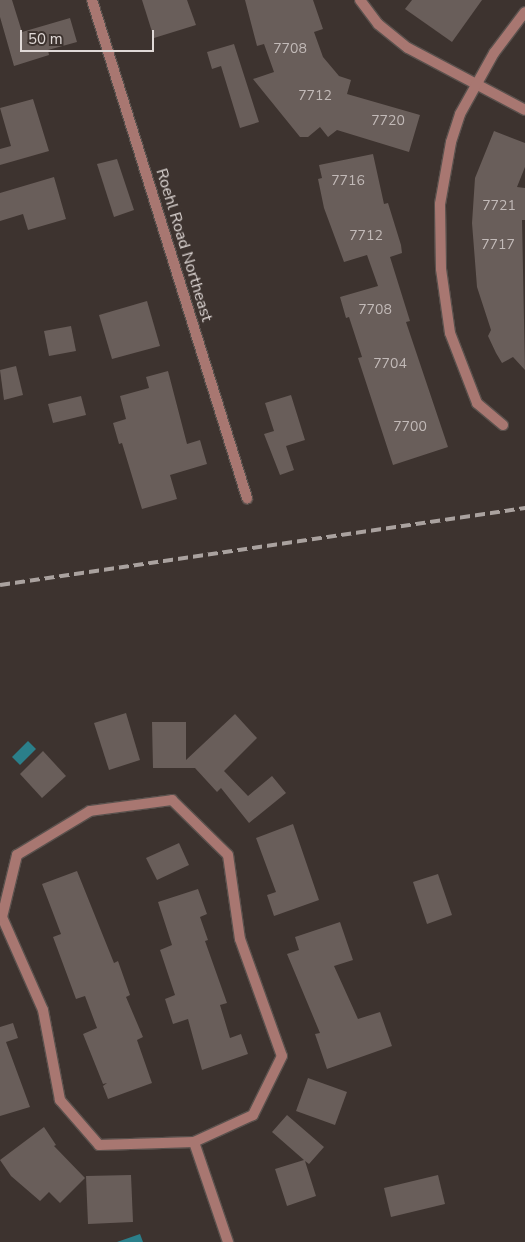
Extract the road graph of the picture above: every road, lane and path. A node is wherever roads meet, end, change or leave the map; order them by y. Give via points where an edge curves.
1 (92, 0) edge
2 (360, 0) edge
3 (525, 12) edge
4 (475, 84) junction
5 (525, 110) edge
6 (503, 425) dead end
7 (247, 498) dead end
8 (194, 1142) junction
9 (228, 1242) edge

1 - 7 street, Roehl Road Northeast
2 - 4 street via 378,24 408,48
3 - 4 street via 494,52
4 - 5 street
4 - 6 street via 451,142 444,175 440,204 441,269 450,333 469,389 477,403
8 - 8 street via 99,1145 65,1106 60,1100 43,1010 2,917 16,855 90,811 172,800 228,855 240,940 282,1056 253,1115
8 - 9 street

